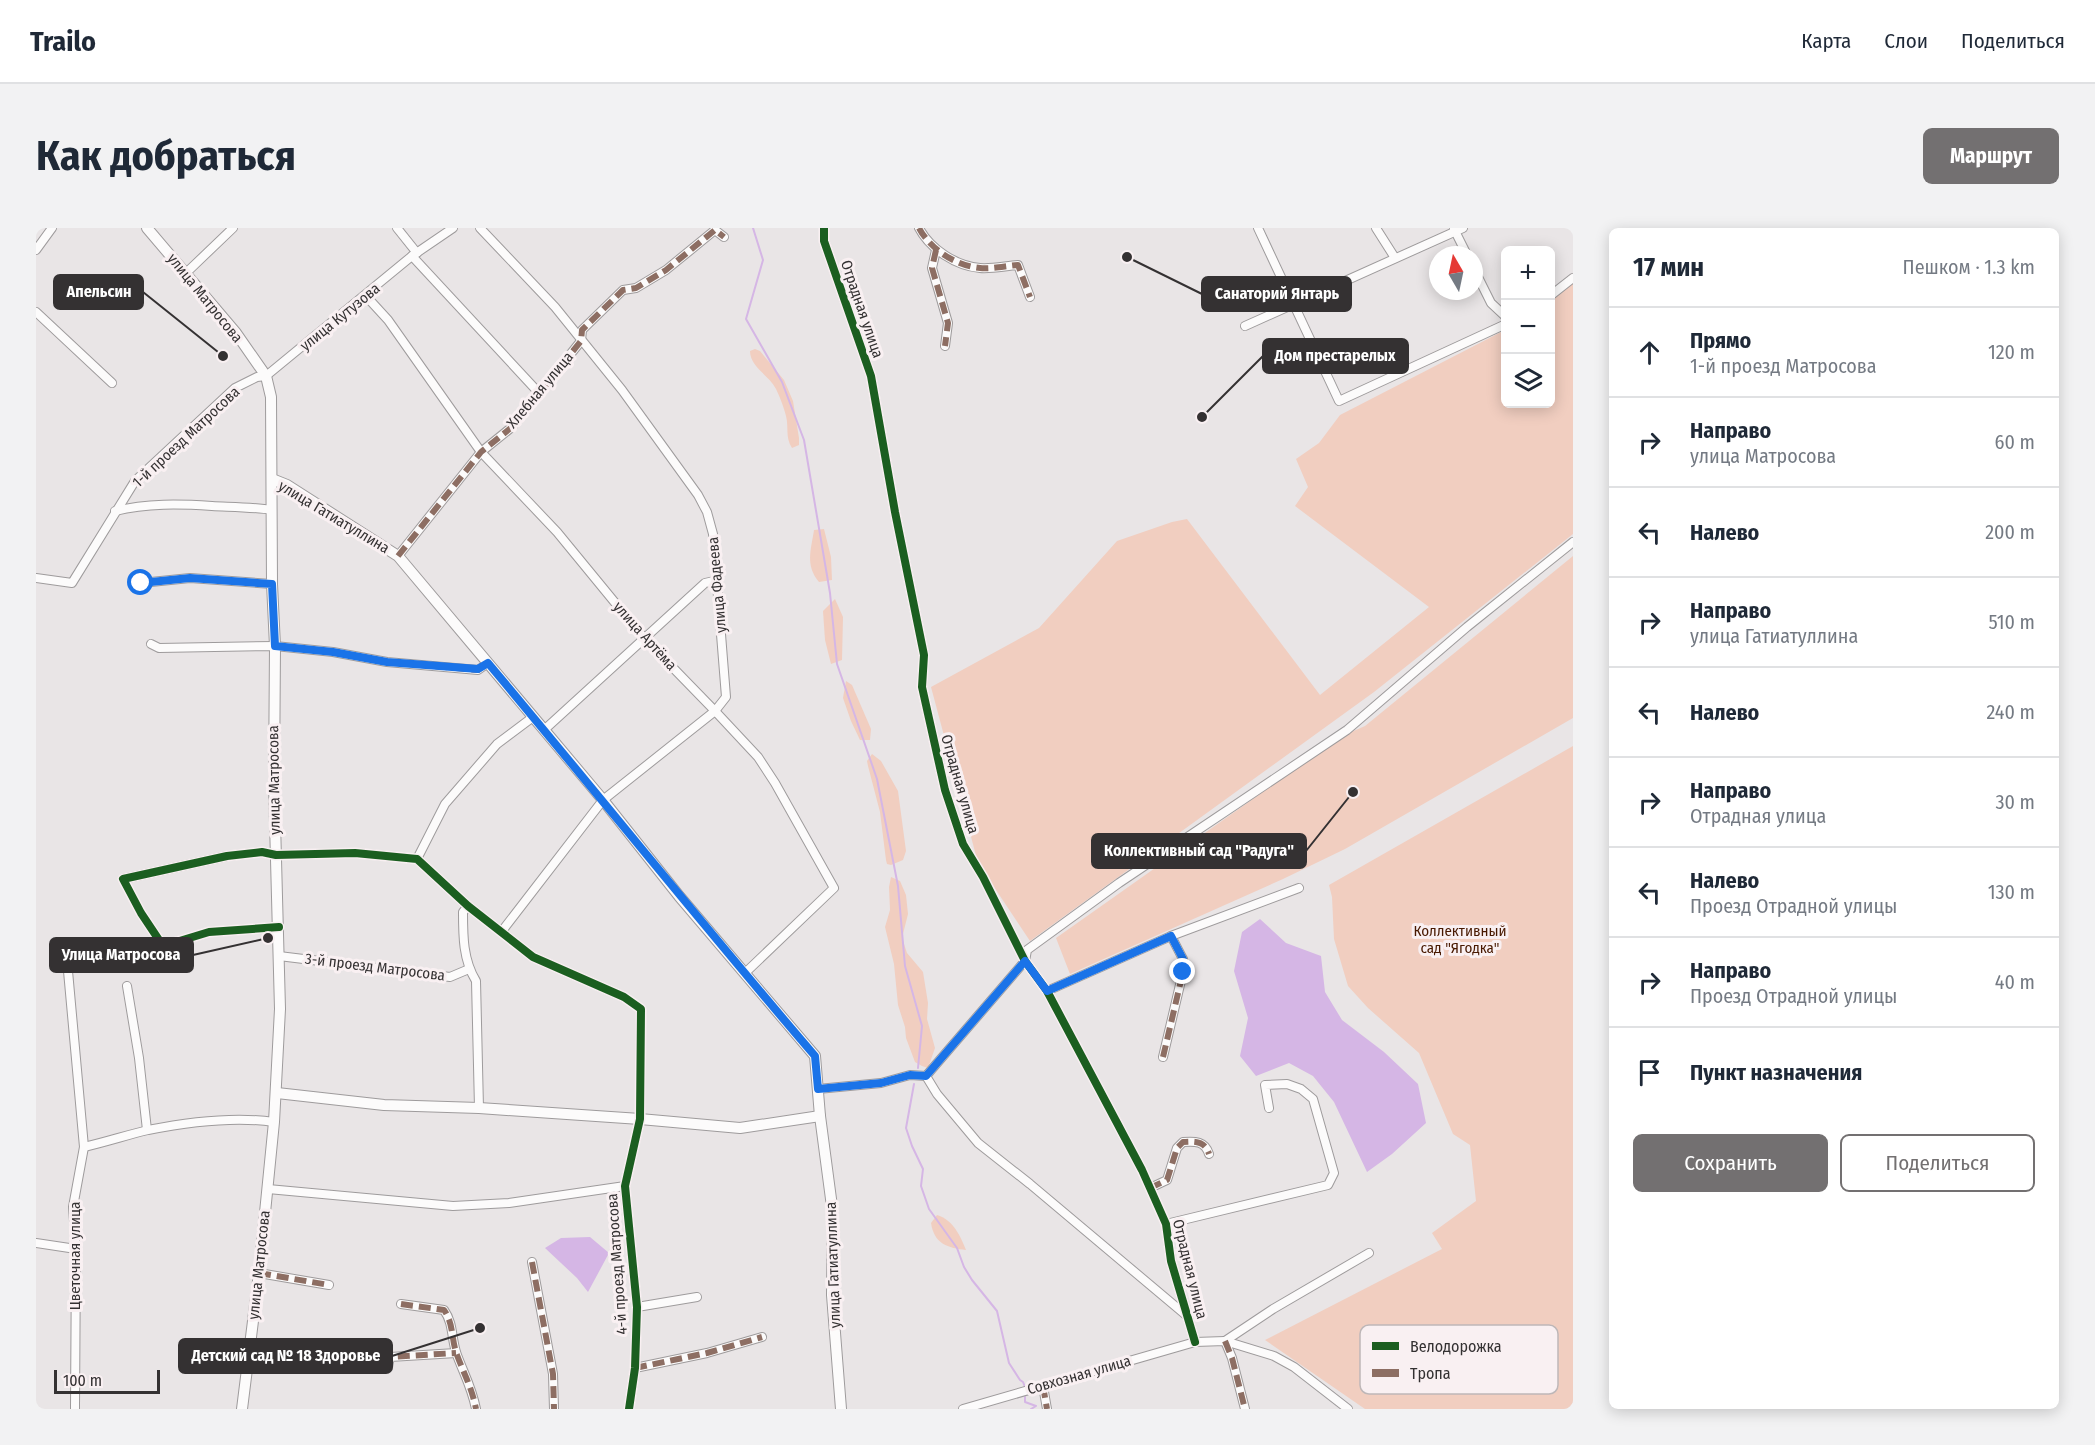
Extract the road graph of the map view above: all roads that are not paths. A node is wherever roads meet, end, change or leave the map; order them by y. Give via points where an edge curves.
1 (52, 228) edge
2 (147, 228) edge
3 (233, 228) edge
4 (397, 228) edge
5 (453, 228) edge
6 (480, 228) edge
7 (824, 228) edge
8 (919, 228) edge
9 (1258, 228) edge
10 (1376, 228) edge
11 (1457, 229) edge
12 (724, 237) dead end
13 (1464, 246) edge
14 (36, 250) edge
15 (936, 250) junction
16 (415, 254) junction
17 (1395, 258) junction
18 (186, 273) junction
19 (1573, 278) edge
20 (1483, 287) edge
21 (1555, 293) edge
22 (366, 296) junction
23 (1030, 297) dead end
24 (1293, 303) junction
25 (36, 312) edge
26 (1501, 312) edge
27 (1501, 326) edge
28 (1245, 327) dead end
29 (581, 341) junction
30 (945, 346) dead end
31 (266, 376) junction
32 (112, 383) dead end
33 (539, 393) junction
34 (482, 452) junction
35 (272, 479) junction
36 (272, 510) junction
37 (115, 511) junction
38 (1573, 542) edge
39 (398, 556) junction
40 (36, 578) edge
41 (718, 580) junction
42 (141, 583) dead end
43 (272, 584) junction
44 (644, 638) junction
45 (151, 644) dead end
46 (275, 646) junction
47 (488, 663) junction
48 (715, 711) junction
49 (533, 717) junction
50 (544, 730) junction
51 (603, 800) junction
52 (276, 855) junction
53 (417, 859) junction
54 (1299, 888) dead end
55 (468, 906) junction
56 (279, 927) junction
57 (502, 931) junction
58 (1171, 936) junction
59 (279, 956) junction
60 (67, 960) dead end
61 (1025, 961) junction
62 (468, 969) junction
63 (745, 973) junction
64 (127, 986) dead end
65 (1047, 991) junction
66 (1163, 1057) dead end
67 (926, 1076) junction
68 (818, 1089) junction
69 (277, 1093) junction
70 (479, 1108) junction
71 (1269, 1108) dead end
72 (820, 1116) junction
73 (640, 1119) junction
74 (274, 1122) junction
75 (147, 1130) junction
76 (84, 1147) junction
77 (1209, 1154) dead end
78 (625, 1186) junction
79 (1149, 1188) junction
80 (268, 1189) junction
81 (1166, 1224) junction
82 (36, 1244) edge
83 (76, 1249) junction
84 (1369, 1253) dead end
85 (532, 1262) dead end
86 (259, 1273) junction
87 (330, 1285) dead end
88 (697, 1297) dead end
89 (401, 1304) dead end
90 (637, 1308) junction
91 (1187, 1316) junction
92 (762, 1337) dead end
93 (1225, 1341) junction
94 (1195, 1342) junction
95 (456, 1353) junction
96 (388, 1367) dead end
97 (635, 1368) junction
98 (1043, 1386) junction
99 (75, 1409) edge
100 (242, 1409) edge
101 (476, 1409) edge
102 (554, 1409) edge
103 (629, 1409) edge
104 (841, 1409) edge
105 (963, 1409) edge
106 (1047, 1409) edge
107 (1245, 1409) edge
108 (1348, 1409) edge

1 - 14 street
2 - 18 street, улица Матросова
3 - 18 street
4 - 16 street
5 - 16 street, улица Кутузова
6 - 29 street, улица Фадеева via 555,307
7 - 61 street, Отрадная улица via 824,241 871,376 924,655 922,687 945,790 963,844
8 - 15 street
9 - 24 street
10 - 17 street
11 - 13 street
11 - 17 street
12 - 29 street, Хлебная улица via 715,230 666,270 636,288 623,290 582,330
15 - 23 street via 969,266 1018,265
15 - 30 street via 932,268 948,323
16 - 22 street, улица Кутузова
16 - 33 street
17 - 24 street
18 - 31 street, улица Матросова
19 - 21 street
20 - 26 street
22 - 31 street, улица Кутузова
22 - 34 street, улица Артёма via 388,320
24 - 27 street via 1340,401
24 - 28 street
25 - 32 street
29 - 33 street, Хлебная улица
29 - 41 street, улица Фадеева via 622,390 698,495 713,534
31 - 35 street, улица Матросова via 271,397
31 - 37 street, 1-й проезд Матросова via 235,388 135,481
33 - 34 street, Хлебная улица via 512,427
34 - 39 street, Хлебная улица
34 - 44 street, улица Артёма via 556,532
35 - 36 street, улица Матросова
35 - 39 street, улица Гатиатуллина
36 - 37 street, 1-й проезд Матросова via 174,504
36 - 43 street, улица Матросова
37 - 40 street, 1-й проезд Матросова via 72,583
38 - 61 street via 1347,730 1119,883 1027,950
39 - 47 street, улица Гатиатуллина
41 - 44 street via 705,583
41 - 48 street, улица Фадеева via 726,697
42 - 43 street via 190,578
43 - 46 street, улица Матросова
44 - 48 street, улица Артёма
44 - 50 street
45 - 46 street via 159,648
46 - 47 street via 387,662 478,669
46 - 52 street, улица Матросова
47 - 49 street, улица Гатиатуллина
48 - 51 street
48 - 63 street, улица Артёма via 764,766 834,888
49 - 50 street, улица Гатиатуллина
49 - 53 street via 497,744 445,804
50 - 51 street, улица Гатиатуллина
51 - 57 street
51 - 63 street, улица Гатиатуллина
52 - 53 street via 355,853
52 - 56 street, улица Матросова
52 - 56 street via 262,852 227,856 123,879 163,946 209,932
53 - 55 street, 4-й проезд Матросова
54 - 58 street
55 - 57 street, 4-й проезд Матросова
55 - 62 street via 463,912
56 - 59 street, улица Матросова
57 - 73 street, 4-й проезд Матросова via 533,957 624,997 640,1009
58 - 65 street
58 - 66 street via 1183,959 1183,972
59 - 62 street, 3-й проезд Матросова via 450,977
59 - 69 street, улица Матросова
60 - 76 street, Цветочная улица
61 - 65 street, Отрадная улица
61 - 67 street
62 - 70 street via 476,981
63 - 68 street, улица Гатиатуллина via 815,1056
64 - 75 street
65 - 79 street, Отрадная улица
67 - 68 street
67 - 91 street via 978,1143
68 - 72 street, улица Гатиатуллина
69 - 70 street via 384,1105
69 - 74 street, улица Матросова
70 - 73 street
71 - 81 street, Отрадная улица via 1265,1085 1287,1084 1313,1099 1334,1173 1328,1185
72 - 73 street via 740,1128
72 - 104 street, улица Гатиатуллина via 833,1214 832,1295
73 - 78 street, 4-й проезд Матросова
74 - 75 street via 203,1122
74 - 80 street, улица Матросова
75 - 76 street
76 - 83 street, Цветочная улица via 73,1207
77 - 79 street via 1200,1142 1183,1142 1177,1148 1167,1180
78 - 80 street, 4-й проезд Матросова via 509,1203 453,1206
78 - 90 street, 4-й проезд Матросова
79 - 81 street, Отрадная улица
80 - 86 street, улица Матросова
81 - 91 street, Отрадная улица via 1171,1261
82 - 83 street
83 - 99 street, Цветочная улица
84 - 93 street
85 - 102 street via 553,1374
86 - 87 street
86 - 100 street, улица Матросова
88 - 90 street
89 - 95 street via 444,1310 451,1320
90 - 97 street, 4-й проезд Матросова
91 - 94 street, Отрадная улица
92 - 97 street
93 - 94 street, Совхозная улица
93 - 107 street
93 - 108 street via 1274,1356 1294,1367
94 - 98 street, Совхозная улица
95 - 96 street via 390,1357
95 - 101 street
97 - 103 street, 4-й проезд Матросова
98 - 105 street, Совхозная улица
98 - 106 street

